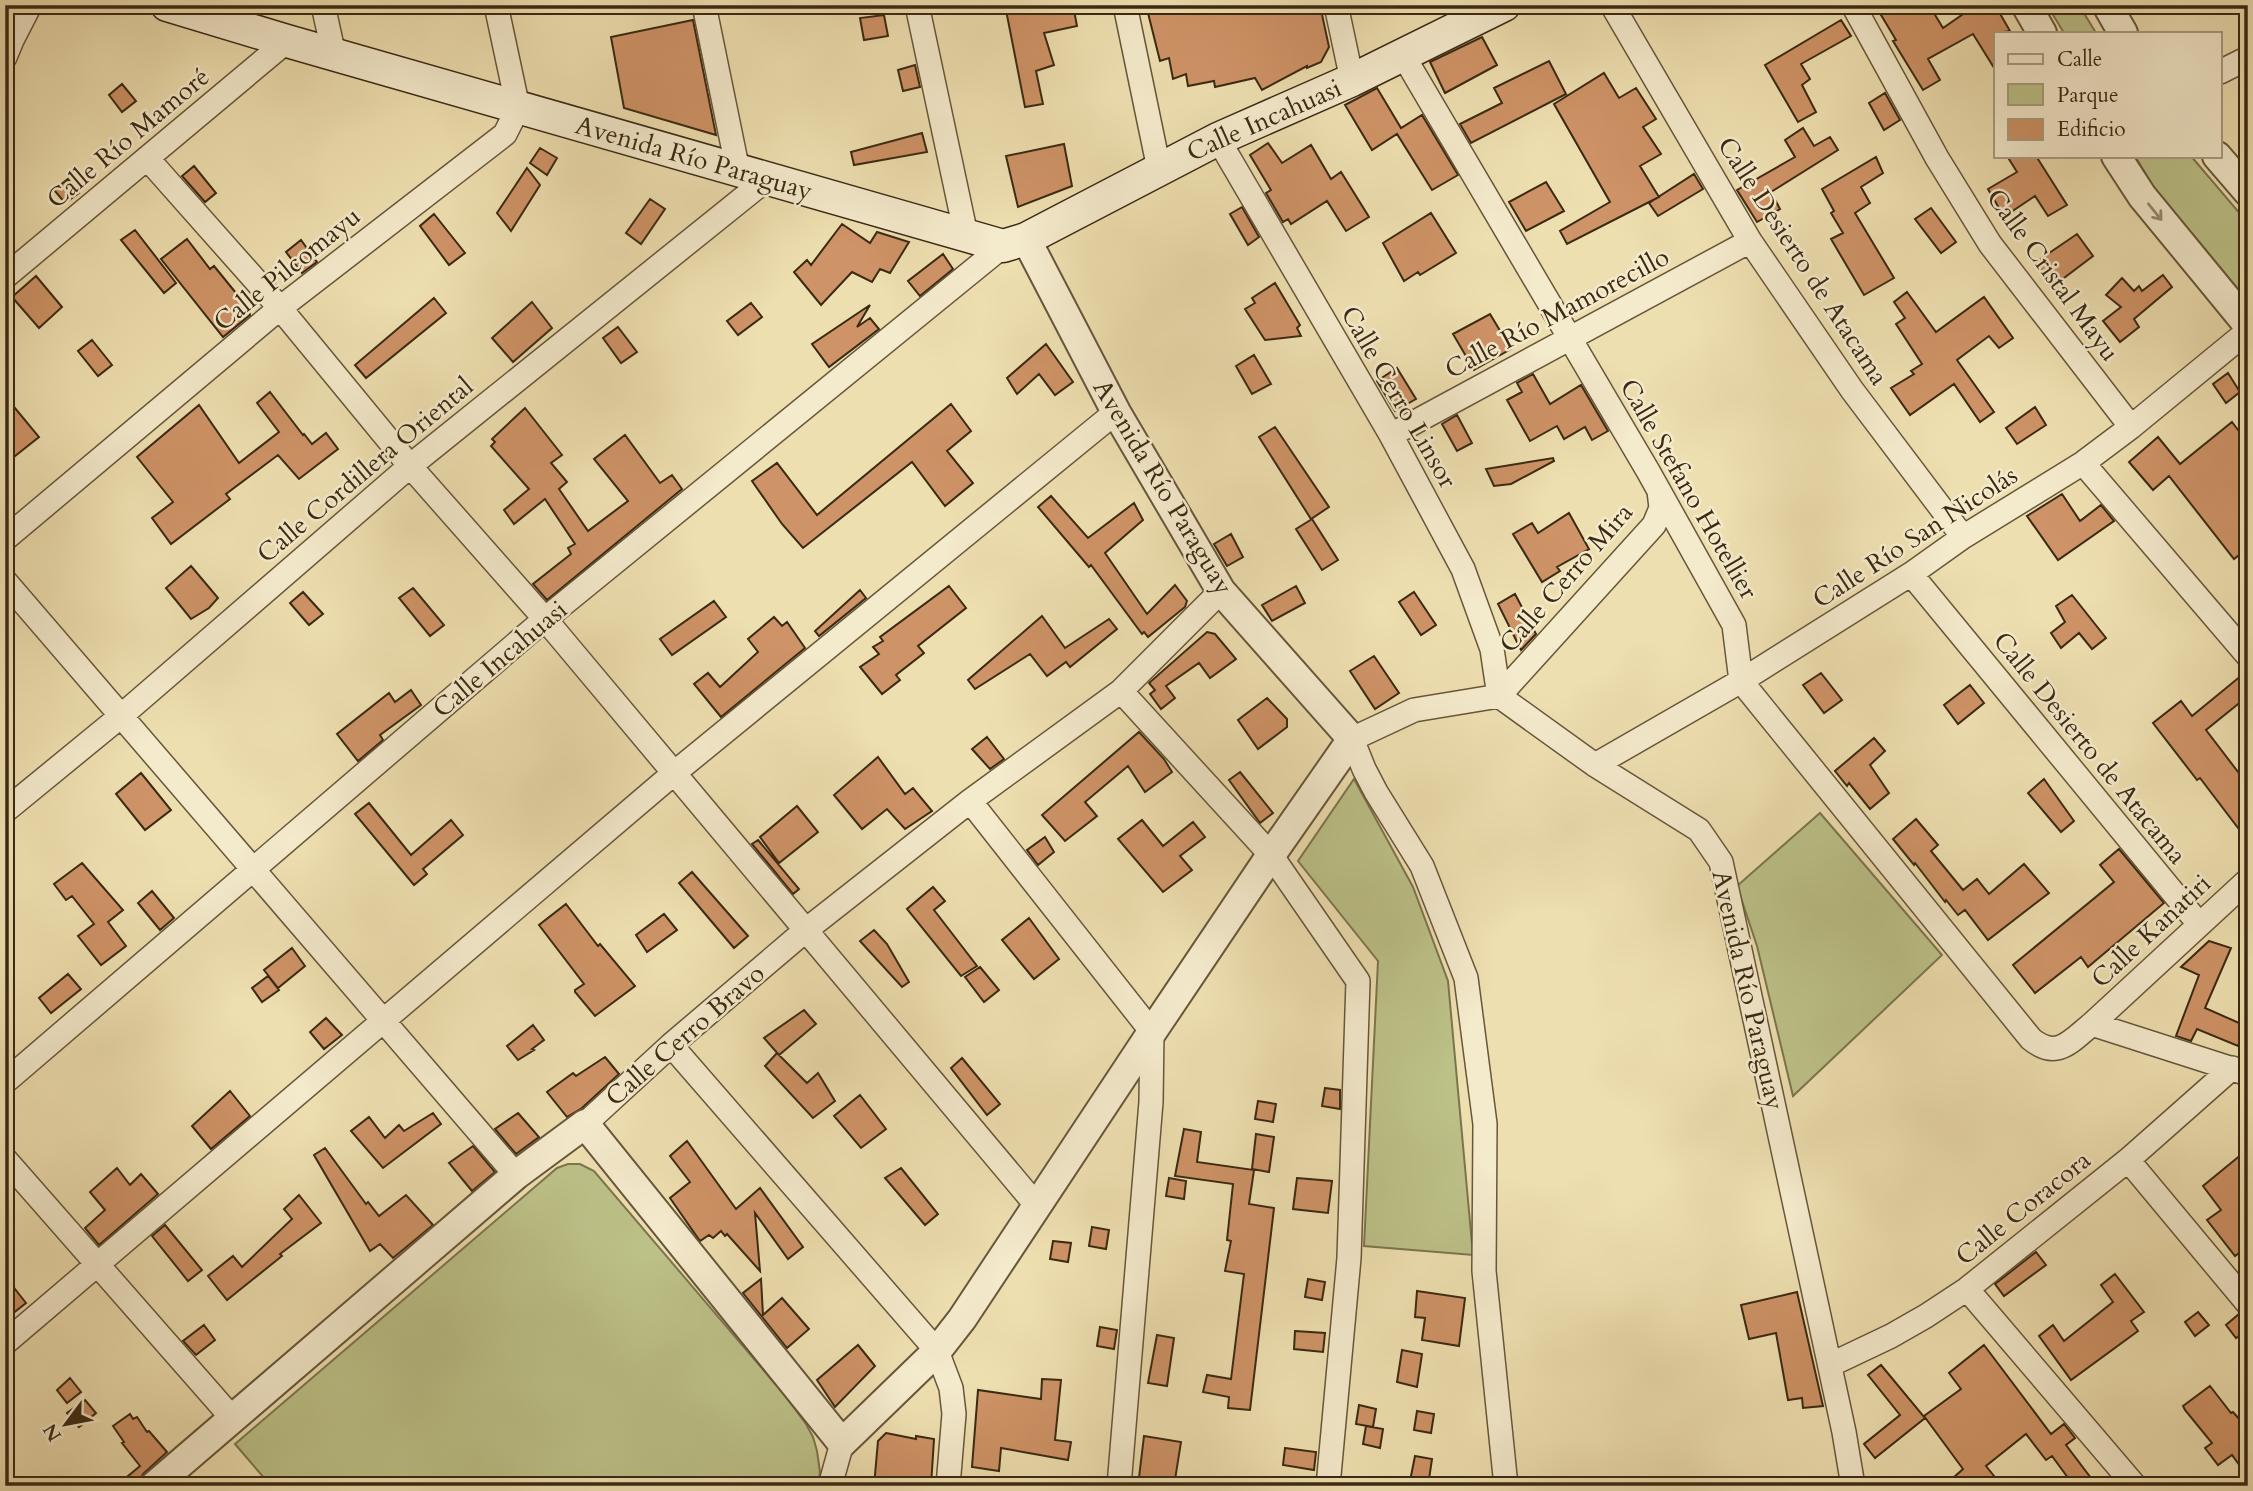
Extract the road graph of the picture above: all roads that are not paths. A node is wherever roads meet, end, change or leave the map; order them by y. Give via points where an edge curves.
1 (30, 5) edge
2 (167, 5) edge
3 (323, 5) edge
4 (496, 5) edge
5 (704, 5) edge
6 (917, 5) edge
7 (1125, 5) edge
8 (1336, 5) edge
9 (1504, 5) edge
10 (1612, 5) edge
11 (1853, 5) edge
12 (2026, 5) edge
13 (2107, 5) edge
14 (2041, 32) edge
15 (2122, 32) edge
16 (287, 41) junction
17 (334, 55) junction
18 (1403, 55) junction
19 (5, 57) edge
20 (2248, 58) edge
21 (2222, 71) edge
22 (1352, 80) junction
23 (518, 108) junction
24 (1218, 139) junction
25 (147, 158) junction
26 (2117, 158) edge
27 (2219, 158) edge
28 (1159, 169) junction
29 (753, 175) junction
30 (2248, 192) edge
31 (966, 235) junction
32 (1750, 241) junction
33 (1015, 242) junction
34 (5, 277) edge
35 (279, 308) junction
36 (2248, 325) edge
37 (2248, 331) edge
38 (1570, 338) junction
39 (1116, 412) junction
40 (2131, 427) junction
41 (1391, 435) junction
42 (2084, 463) junction
43 (410, 466) junction
44 (1659, 491) junction
45 (1962, 537) junction
46 (5, 539) edge
47 (1911, 574) junction
48 (5, 582) edge
49 (1221, 591) junction
50 (545, 620) junction
51 (2248, 656) edge
52 (1741, 681) junction
53 (1121, 691) junction
54 (1499, 696) junction
55 (121, 716) junction
56 (1352, 739) junction
57 (1595, 765) junction
58 (673, 774) junction
59 (970, 801) junction
60 (5, 811) edge
61 (1271, 855) junction
62 (254, 870) junction
63 (2248, 880) edge
64 (2199, 924) junction
65 (806, 930) junction
66 (383, 1020) junction
67 (2092, 1024) junction
68 (1152, 1032) junction
69 (671, 1045) junction
70 (2240, 1071) edge
71 (5, 1082) edge
72 (585, 1124) junction
73 (5, 1159) edge
74 (2127, 1160) junction
75 (516, 1175) junction
76 (1037, 1206) junction
77 (97, 1264) junction
78 (1967, 1289) junction
79 (2248, 1304) edge
80 (5, 1343) edge
81 (937, 1351) junction
82 (1830, 1365) junction
83 (233, 1419) junction
84 (842, 1443) junction
85 (1855, 1482) edge
86 (154, 1486) edge
87 (831, 1486) edge
88 (948, 1486) edge
89 (1119, 1486) edge
90 (1328, 1486) edge
91 (1506, 1486) edge
92 (2135, 1486) edge

1 - 19 street
2 - 16 main road, Avenida Río Paraguay
3 - 17 street
4 - 23 street
5 - 29 street
6 - 31 street
7 - 28 street
8 - 22 street
9 - 18 main road, Calle Incahuasi
10 - 32 street, Calle Desierto de Atacama
11 - 40 street, Calle Cristal Mayu via 1990,244
12 - 14 street
13 - 15 street
16 - 17 main road, Avenida Río Paraguay
16 - 25 street, Calle Río Mamoré
17 - 23 main road, Avenida Río Paraguay
18 - 22 main road, Calle Incahuasi
18 - 38 street, Calle Stefano Hotellier
20 - 21 street
22 - 24 main road, Calle Incahuasi
23 - 29 main road, Avenida Río Paraguay
23 - 35 street, Calle Pilcomayu via 505,135
24 - 28 main road, Calle Incahuasi
24 - 41 street, Calle Cerro Linsor
25 - 34 street, Calle Río Mamoré
25 - 35 street
26 -> 36 street via 2141,196
27 - 30 street
28 - 33 main road, Calle Incahuasi
29 - 31 main road, Avenida Río Paraguay
29 - 43 street, Calle Cordillera Oriental
31 - 33 main road, Avenida Río Paraguay
32 - 38 street, Calle Río Mamorecillo
32 - 45 street, Calle Desierto de Atacama via 1852,390
33 - 39 street, Avenida Río Paraguay
33 - 50 street, Calle Incahuasi
35 - 43 street
35 - 46 street, Calle Pilcomayu
37 - 40 street, Calle Río San Nicolás
38 - 41 street, Calle Río Mamorecillo
38 - 44 street, Calle Stefano Hotellier
39 - 49 street, Avenida Río Paraguay
39 - 58 street
40 - 42 street, Calle Río San Nicolás
41 - 54 street, Calle Cerro Linsor via 1463,569 1492,649
42 - 45 street, Calle Río San Nicolás
42 - 51 street
43 - 50 street
43 - 55 street, Calle Cordillera Oriental
44 - 52 street, Calle Stefano Hotellier via 1734,625
44 - 54 street, Calle Cerro Mira via 1661,508 1654,525
45 - 47 street, Calle Río San Nicolás
47 - 52 street, Calle Río San Nicolás
47 - 64 street, Calle Desierto de Atacama
48 - 55 street
49 - 53 street, Calle Cerro Bravo
49 - 56 street, Avenida Río Paraguay
50 - 58 street
50 - 62 street, Calle Incahuasi
52 - 57 street, Calle Río San Nicolás
52 - 67 street via 2031,1039 2042,1048 2055,1049
53 - 59 street, Calle Cerro Bravo
53 - 61 street
54 - 56 street via 1414,710
54 - 57 street, Avenida Río Paraguay
55 - 60 street, Calle Cordillera Oriental
55 - 62 street
56 - 61 street
56 - 91 street via 1376,792 1422,866 1466,978 1485,1124 1484,1271
57 - 82 street, Avenida Río Paraguay via 1699,830 1721,862
58 - 65 street
58 - 66 street
59 - 65 street, Calle Cerro Bravo
59 - 68 street
61 - 68 street
61 - 90 street via 1358,981 1349,1258
62 - 66 street
62 - 71 street, Calle Incahuasi
63 - 64 street, Calle Kanatiri
64 - 67 street, Calle Kanatiri
65 - 69 street, Calle Cerro Bravo
65 - 76 street
66 - 75 street
66 - 77 street
67 - 70 street
68 - 76 street
68 - 89 street via 1151,1102
69 - 72 street, Calle Cerro Bravo
69 - 81 street
70 - 74 street, Calle Coracora
72 - 75 street, Calle Cerro Bravo
72 - 84 street
73 - 77 street
74 - 78 street, Calle Coracora
74 - 79 street
75 - 83 street, Calle Cerro Bravo
76 - 81 street
77 - 80 street
77 - 83 street
78 - 82 street, Calle Coracora via 1891,1336
78 - 92 street
81 - 84 street
81 - 88 street via 951,1388 954,1414
82 - 85 street, Avenida Río Paraguay
83 - 86 street, Calle Cerro Bravo
84 - 87 street

